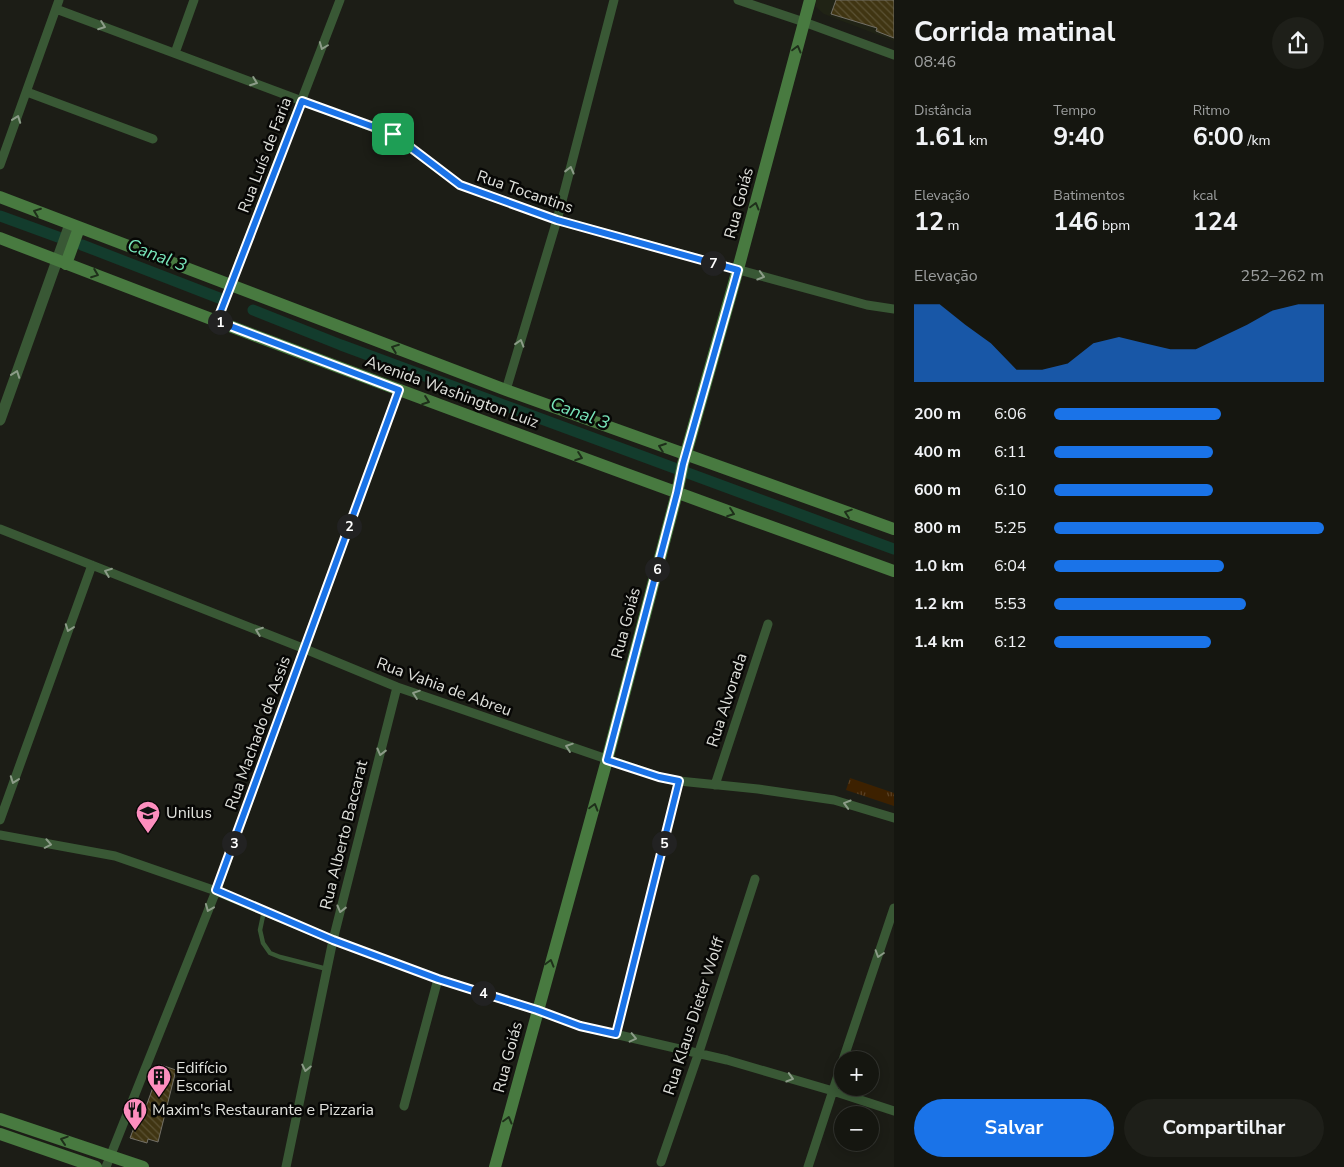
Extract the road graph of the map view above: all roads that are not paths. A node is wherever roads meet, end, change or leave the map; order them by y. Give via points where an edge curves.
1 (194, 0) edge
2 (340, 0) edge
3 (614, 0) edge
4 (738, 0) edge
5 (810, 0) edge
6 (57, 4) edge
7 (804, 22) junction
8 (175, 53) junction
9 (894, 55) edge
10 (27, 92) junction
11 (302, 101) junction
12 (153, 140) dead end
13 (0, 165) edge
14 (0, 198) edge
15 (557, 220) junction
16 (75, 226) junction
17 (0, 238) edge
18 (61, 262) junction
19 (738, 270) junction
20 (230, 285) junction
21 (894, 309) edge
22 (217, 321) junction
23 (399, 390) junction
24 (506, 390) junction
25 (0, 418) edge
26 (684, 460) junction
27 (678, 487) junction
28 (0, 529) edge
29 (894, 529) edge
30 (92, 565) junction
31 (894, 571) edge
32 (768, 624) dead end
33 (304, 649) junction
34 (397, 687) junction
35 (607, 760) junction
36 (679, 781) junction
37 (715, 784) junction
38 (894, 818) edge
39 (0, 820) edge
40 (0, 834) edge
41 (755, 879) dead end
42 (216, 890) junction
43 (894, 908) edge
44 (264, 911) junction
45 (333, 940) junction
46 (327, 969) junction
47 (438, 979) junction
48 (537, 1010) junction
49 (616, 1034) junction
50 (847, 1051) edge
51 (699, 1052) junction
52 (834, 1088) edge
53 (833, 1091) junction
54 (404, 1106) dead end
55 (894, 1110) edge
56 (0, 1119) edge
57 (0, 1134) edge
58 (108, 1161) edge
59 (661, 1162) dead end
60 (96, 1167) edge
61 (143, 1167) edge
62 (286, 1167) edge
63 (495, 1167) edge
64 (808, 1167) edge

1 - 8 street
2 -> 11 street, Rua Luís de Faria
15 -> 3 street
4 - 7 street
5 - 7 main road, Rua Goiás
6 -> 8 street, Rua Tocantins
6 - 10 street
7 - 9 street
19 -> 7 main road, Rua Goiás
8 -> 11 street, Rua Tocantins
10 - 12 street
13 -> 10 street
11 - 15 street, Rua Tocantins via 393,134 460,185
11 - 20 street, Rua Luís de Faria
16 -> 14 main road, Avenida Washington Luiz
15 - 19 street, Rua Tocantins
24 -> 15 street
16 - 18 main road
16 - 20 main road, Avenida Washington Luiz
17 - 18 main road, Avenida Washington Luiz
18 -> 22 main road, Avenida Washington Luiz
25 -> 18 street
19 -> 21 street, Rua Tocantins via 867,306
19 - 26 main road, Rua Goiás
20 - 22 street, Rua Luís de Faria
24 -> 20 main road, Avenida Washington Luiz
22 - 23 main road, Avenida Washington Luiz
23 -> 27 main road, Avenida Washington Luiz
23 - 33 street, Rua Machado de Assis
26 -> 24 main road, Avenida Washington Luiz
26 - 27 main road, Rua Goiás
29 -> 26 main road, Avenida Washington Luiz
27 -> 31 main road, Avenida Washington Luiz
27 - 35 main road, Rua Goiás
28 - 30 street, Rua Vahia de Abreu
33 -> 30 street, Rua Vahia de Abreu
30 -> 39 street
32 - 37 street, Rua Alvorada
33 - 34 street, Rua Vahia de Abreu
33 - 42 street, Rua Machado de Assis
35 -> 34 street, Rua Vahia de Abreu
34 -> 45 street, Rua Alberto Baccarat
35 - 36 street, Rua Vahia de Abreu
48 -> 35 main road, Rua Goiás
36 - 37 street, Rua Vahia de Abreu
36 - 49 street
38 -> 37 street, Rua Vahia de Abreu via 834,800
40 -> 42 street via 115,856
41 - 51 street, Rua Klaus Dieter Wolff
42 - 44 street
42 -> 58 street, Rua Machado de Assis
43 -> 50 street
44 - 45 street
44 - 46 lane via 260,930 270,953
45 - 46 street, Rua Alberto Baccarat
45 - 47 street
46 -> 62 street, Rua Alberto Baccarat
47 - 48 street
47 - 54 street
48 - 49 street via 580,1026
63 -> 48 main road, Rua Goiás
49 -> 51 street
51 -> 53 street
51 - 59 street, Rua Klaus Dieter Wolff
52 - 53 street
53 - 55 street
53 - 64 street
58 -> 56 main road
57 - 60 main road
58 - 61 main road

